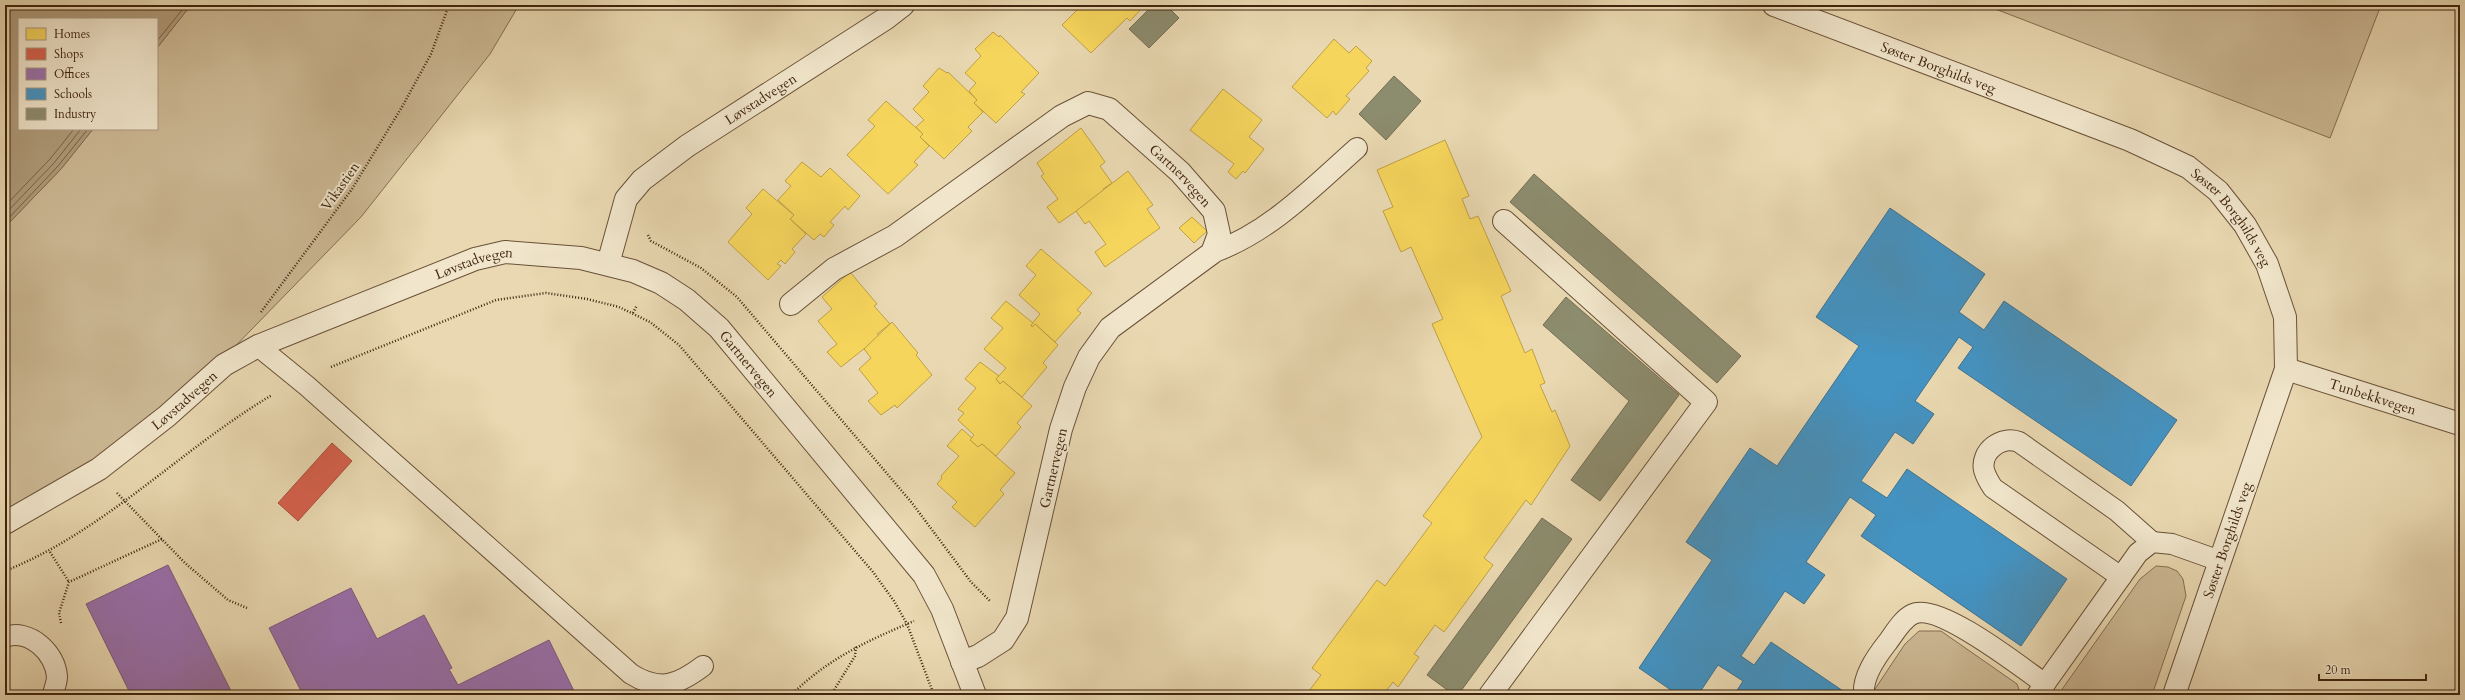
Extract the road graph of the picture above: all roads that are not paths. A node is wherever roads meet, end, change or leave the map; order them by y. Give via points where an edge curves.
1 (903, 5) edge
2 (1774, 5) edge
3 (1358, 148) dead end
4 (1504, 221) dead end
5 (1212, 253) junction
6 (608, 264) junction
7 (791, 304) dead end
8 (258, 346) junction
9 (2286, 369) junction
10 (2460, 424) edge
11 (5, 524) edge
12 (2152, 542) junction
13 (2220, 561) junction
14 (2122, 577) junction
15 (5, 637) edge
16 (962, 662) junction
17 (702, 666) dead end
18 (2041, 690) edge
19 (53, 695) edge
20 (975, 695) edge
21 (1490, 695) edge
22 (1864, 695) edge
23 (2174, 695) edge

1 - 6 street, Løvstadvegen via 687,146 642,180 626,199
2 - 9 street, Søster Borghilds veg via 2130,140 2188,167 2218,191 2245,225 2267,264 2285,317
3 - 5 lane via 1268,225 1237,244
4 - 21 street via 1706,402
5 - 7 street, Gartnervegen via 1219,234 1214,212 1180,172 1128,124 1109,109 1088,104 1062,116 895,236 834,269
5 - 16 street, Gartnervegen via 1110,328 1089,357 1074,387 1061,429 1017,618 1003,640 978,656
6 - 8 street, Løvstadvegen via 581,258 505,252 475,259
6 - 16 street, Gartnervegen via 661,283 687,300 719,328 924,575 942,609
8 - 11 street, Løvstadvegen via 224,365 167,416 98,469
8 - 17 lane via 631,674 650,683 667,685 686,678
9 - 10 street, Tunbekkvegen
9 - 13 street, Søster Borghilds veg
12 - 13 lane via 2172,544
12 - 14 lane via 2138,553
12 - 14 lane via 2118,511 2019,442 2005,440 1993,446 1984,460 1984,469 1993,488
13 - 23 street, Søster Borghilds veg
14 - 18 lane
15 - 19 lane via 26,636 44,647 54,664 57,677
16 - 20 street, Gartnervegen
18 - 22 lane via 1972,633 1942,616 1926,612 1914,613 1903,622 1886,644 1867,676

